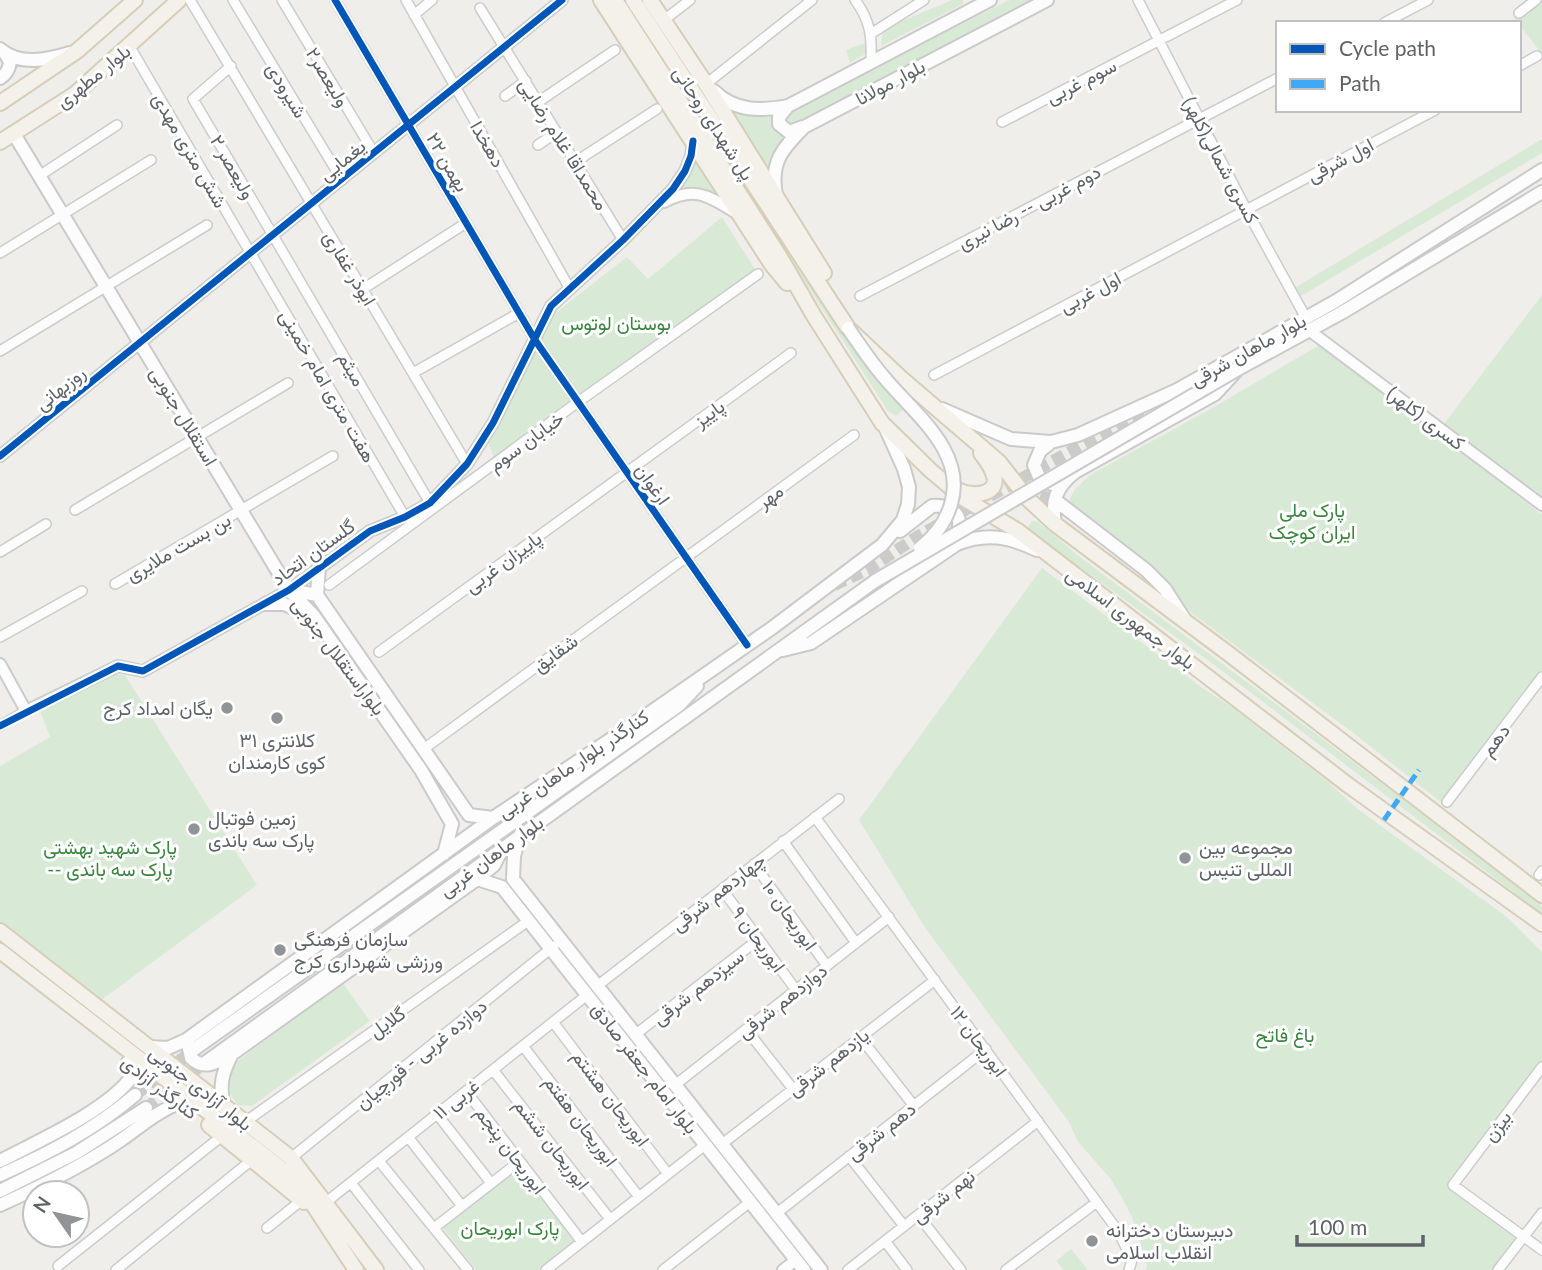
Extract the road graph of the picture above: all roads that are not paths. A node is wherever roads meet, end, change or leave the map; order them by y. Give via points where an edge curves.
1 (135, 0) edge
2 (179, 0) edge
3 (190, 0) edge
4 (233, 0) edge
5 (282, 0) edge
6 (335, 0) edge
7 (406, 0) edge
8 (432, 0) edge
9 (562, 0) edge
10 (601, 0) edge
11 (615, 0) edge
12 (633, 0) edge
13 (650, 0) edge
14 (691, 0) edge
15 (813, 0) edge
16 (855, 0) edge
17 (924, 0) edge
18 (990, 0) edge
19 (1047, 0) edge
20 (1138, 0) edge
21 (1237, 0) edge
22 (1428, 0) edge
23 (1536, 0) edge
24 (480, 8) dead end
25 (1519, 13) dead end
26 (414, 15) junction
27 (664, 20) junction
28 (1388, 21) edge
29 (872, 33) junction
30 (1159, 41) junction
31 (130, 47) junction
32 (504, 48) junction
33 (615, 50) dead end
34 (3, 51) edge
35 (77, 51) junction
36 (1537, 56) dead end
37 (872, 60) junction
38 (1521, 65) edge
39 (231, 66) junction
40 (0, 78) edge
41 (1276, 79) edge
42 (526, 81) junction
43 (706, 84) junction
44 (455, 87) junction
45 (505, 96) dead end
46 (538, 102) junction
47 (0, 103) edge
48 (788, 106) junction
49 (657, 109) dead end
50 (1430, 112) edge
51 (1199, 118) junction
52 (1002, 122) dead end
53 (117, 125) dead end
54 (409, 125) junction
55 (804, 127) junction
56 (557, 132) junction
57 (14, 134) junction
58 (693, 141) junction
59 (0, 142) edge
60 (538, 145) dead end
61 (374, 153) junction
62 (151, 160) dead end
63 (575, 162) junction
64 (1542, 170) edge
65 (39, 176) junction
66 (342, 180) junction
67 (1542, 192) edge
68 (776, 197) junction
69 (313, 204) junction
70 (658, 205) junction
71 (1246, 209) junction
72 (62, 214) junction
73 (741, 216) junction
74 (466, 223) junction
75 (207, 225) dead end
76 (274, 236) junction
77 (623, 240) junction
78 (794, 246) joint
79 (0, 253) edge
80 (251, 254) junction
81 (780, 257) joint
82 (758, 274) dead end
83 (107, 288) junction
84 (363, 289) junction
85 (570, 289) junction
86 (860, 296) dead end
87 (833, 301) junction
88 (519, 313) junction
89 (814, 316) junction
90 (1306, 318) junction
91 (848, 328) junction
92 (1310, 331) junction
93 (535, 340) junction
94 (141, 344) junction
95 (0, 351) edge
96 (791, 353) dead end
97 (1238, 369) junction
98 (413, 373) junction
99 (934, 375) dead end
100 (288, 383) dead end
101 (578, 402) junction
102 (932, 404) junction
103 (882, 423) junction
104 (854, 435) dead end
105 (197, 437) junction
106 (970, 437) junction
107 (1051, 442) junction
108 (0, 456) edge
109 (333, 457) dead end
110 (467, 464) junction
111 (930, 470) junction
112 (626, 472) junction
113 (1071, 474) junction
114 (430, 503) junction
115 (1059, 503) tunnel mouth
116 (1542, 505) edge
117 (75, 510) dead end
118 (241, 510) junction
119 (1043, 514) junction
120 (405, 517) junction
121 (46, 524) dead end
122 (1055, 524) junction
123 (1018, 531) junction
124 (882, 545) junction
125 (0, 552) edge
126 (1049, 555) junction
127 (937, 556) junction
128 (685, 558) junction
129 (320, 568) junction
130 (875, 581) junction
131 (115, 584) dead end
132 (330, 585) dead end
133 (289, 590) junction
134 (82, 591) dead end
135 (317, 595) junction
136 (266, 604) junction
137 (314, 616) junction
138 (1188, 624) junction
139 (0, 637) edge
140 (747, 645) junction
141 (775, 651) junction
142 (379, 652) dead end
143 (721, 662) junction
144 (0, 664) edge
145 (1542, 677) edge
146 (26, 711) junction
147 (0, 726) edge
148 (425, 748) junction
149 (839, 799) dead end
150 (1447, 802) dead end
151 (512, 805) junction
152 (469, 815) junction
153 (815, 817) junction
154 (493, 818) junction
155 (452, 824) junction
156 (520, 835) junction
157 (783, 841) junction
158 (502, 848) junction
159 (444, 855) junction
160 (456, 863) junction
161 (754, 864) junction
162 (477, 879) junction
163 (722, 889) junction
164 (1542, 895) edge
165 (889, 917) junction
166 (528, 921) junction
167 (1542, 924) edge
168 (0, 931) edge
169 (759, 939) junction
170 (856, 943) junction
171 (556, 945) junction
172 (0, 951) edge
173 (0, 963) edge
174 (827, 966) junction
175 (935, 980) junction
176 (597, 986) junction
177 (796, 990) junction
178 (587, 995) junction
179 (553, 1022) junction
180 (746, 1029) junction
181 (636, 1034) junction
182 (860, 1037) junction
183 (191, 1044) junction
184 (523, 1046) junction
185 (149, 1047) junction
186 (986, 1049) junction
187 (232, 1055) junction
188 (128, 1062) junction
189 (206, 1062) tunnel mouth
190 (1542, 1067) edge
191 (493, 1070) junction
192 (675, 1085) junction
193 (793, 1089) junction
194 (466, 1091) junction
195 (120, 1092) junction
196 (135, 1095) tunnel mouth
197 (181, 1102) junction
198 (914, 1106) junction
199 (223, 1107) junction
200 (148, 1113) junction
201 (437, 1114) junction
202 (1038, 1121) junction
203 (245, 1122) junction
204 (222, 1136) junction
205 (408, 1137) junction
206 (722, 1144) junction
207 (705, 1145) junction
208 (849, 1156) junction
209 (291, 1158) junction
210 (253, 1159) junction
211 (0, 1161) edge
212 (379, 1161) junction
213 (520, 1161) junction
214 (668, 1174) junction
215 (0, 1175) edge
216 (351, 1183) junction
217 (491, 1183) junction
218 (0, 1191) edge
219 (639, 1197) junction
220 (302, 1200) junction
221 (750, 1202) junction
222 (1097, 1202) junction
223 (0, 1205) edge
224 (462, 1206) junction
225 (321, 1208) junction
226 (776, 1213) junction
227 (1542, 1213) edge
228 (918, 1215) junction
229 (610, 1219) junction
230 (904, 1226) junction
231 (267, 1228) dead end
232 (434, 1228) junction
233 (1524, 1237) junction
234 (582, 1241) junction
235 (885, 1241) junction
236 (1542, 1250) edge
237 (800, 1265) edge
238 (58, 1266) dead end
239 (853, 1269) edge
240 (116, 1270) edge
241 (356, 1270) edge
242 (376, 1270) edge
243 (419, 1270) edge
244 (468, 1270) edge
245 (545, 1270) edge
246 (663, 1270) edge
247 (783, 1270) edge
248 (821, 1270) edge
249 (907, 1270) edge
250 (961, 1270) edge
251 (1006, 1270) edge
252 (1129, 1270) edge
253 (1498, 1270) edge

1 - 35 main road, بلوار مطهری
2 - 31 main road, بلوار مطهری
3 - 39 street, ابوذر غفاری
4 - 66 street, شیرودی
5 - 61 street, ولیعصر۲
6 - 54 street, ۲۲ بهمن
7 - 26 street, دهخدا
8 - 26 street
9 - 32 street, یغمایی
10 - 58 main road
11 - 81 main road, پل شهدای روحانی
12 - 78 main road, پل شهدای روحانی
13 - 27 main road
14 - 27 street
15 - 43 street
16 - 29 street
17 - 29 street
18 - 37 main road, بلوار مولانا
19 - 55 main road, بلوار مولانا
20 - 30 street, کسری شمالی(کلهر)
21 - 30 street, سوم غربی
22 - 28 street
23 - 25 street
24 - 32 street, محمداقا غلام رضایی
26 - 44 street, دهخدا
27 - 43 main road
29 - 37 street
30 - 51 street, کسری شمالی(کلهر)
30 - 52 street, سوم غربی
31 - 57 main road, بلوار مطهری via 75,94
31 - 80 street, شش متری مهدی
32 - 42 street, محمداقا غلام رضایی
32 - 44 street, یغمایی
33 - 46 street
34 - 35 main road via 31,60
34 - 40 main road via 10,62 8,72
35 - 47 main road, بلوار مطهری
36 - 38 street
37 - 48 main road, بلوار مولانا
39 - 69 street, ابوذر غفاری
39 - 76 street, ولیعصر ۲ via 193,99
41 - 51 street, دوم غربی -- رضا نیری
42 - 45 street
42 - 46 street, محمداقا غلام رضایی
43 - 48 main road, بلوار مولانا via 736,106 755,110
43 - 68 main road
44 - 54 street, یغمایی
44 - 85 street, دهخدا
46 - 56 street, محمداقا غلام رضایی
48 - 55 main road via 779,124 789,132
49 - 63 street
50 - 71 street, اول شرقی
51 - 71 street, کسری شمالی(کلهر)
51 - 86 street, دوم غربی -- رضا نیری
53 - 65 street
54 - 61 street, یغمایی
54 - 74 street, ۲۲ بهمن
55 - 68 main road, بلوار مولانا via 776,161
56 - 60 street
56 - 63 street, محمداقا غلام رضایی
57 - 59 main road, بلوار مطهری
57 - 65 main road, استقلال جنوبی
58 - 70 street, گلستان اتحاد via 685,171
58 - 73 main road
61 - 66 street, یغمایی
62 - 72 street
63 - 77 street, محمداقا غلام رضایی
64 - 90 main road, بلوار ماهان شرقی
65 - 72 main road, استقلال جنوبی
66 - 69 street, یغمایی
67 - 92 main road, بلوار ماهان شرقی
68 - 87 main road via 825,275
69 - 76 street, یغمایی
69 - 84 street, ابوذر غفاری
70 - 73 street via 696,192
70 - 77 street, گلستان اتحاد
71 - 90 street, کسری شمالی(کلهر)
71 - 99 street, اول غربی
72 - 79 street
72 - 83 main road, استقلال جنوبی
73 - 89 main road via 772,265
74 - 84 street
74 - 88 street, ۲۲ بهمن
75 - 83 street
76 - 80 street, یغمایی
76 - 114 street, میثم
77 - 85 street, گلستان اتحاد
78 - 87 main road, بلوار جمهوری اسلامی
80 - 94 street, یغمایی
80 - 120 street, هفت متری امام خمینی
81 - 89 main road, بلوار جمهوری اسلامی
82 - 101 street, خیابان سوم
83 - 94 main road, استقلال جنوبی
83 - 95 street
84 - 98 street, ابوذر غفاری
85 - 93 street, گلستان اتحاد via 551,306
87 - 91 main road, بلوار جمهوری اسلامی
88 - 93 street, ۲۲ بهمن
88 - 98 street
89 - 103 main road, بلوار جمهوری اسلامی
90 - 107 main road, بلوار ماهان شرقی via 1177,390 1078,435
91 - 102 main road, بلوار جمهوری اسلامی
91 - 130 main road, bridge via 883,377 939,440 954,478 953,497 938,531
92 - 97 main road, بلوار ماهان شرقی
92 - 116 street, کسری (کلهر)
93 - 101 street, ارغوان
93 - 110 street, گلستان اتحاد via 493,424
94 - 105 main road, استقلال جنوبی
94 - 108 street, روزبهانی
96 - 112 street, پاییز
97 - 113 main road, بلوار ماهان شرقی via 1215,394
97 - 130 main road, bridge
98 - 110 street, ابوذر غفاری
100 - 105 street
101 - 112 street, ارغوان
101 - 132 street, خیابان سوم
102 - 106 main road, بلوار جمهوری اسلامی
102 - 107 main road, بلوار ماهان شرقی via 999,436
103 - 111 main road, بلوار جمهوری اسلامی
103 - 124 main road, کنارگذر بلوار ماهان غربی via 909,487 903,520
104 - 128 street, مهر
105 - 117 street
105 - 118 main road, استقلال جنوبی
106 - 111 main road via 993,473 991,490 982,495 966,494
106 - 119 main road, بلوار جمهوری اسلامی
107 - 113 main road via 1035,458 1036,473 1053,484
109 - 118 street, بن بست ملایری
110 - 114 street, گلستان اتحاد
111 - 123 main road, بلوار جمهوری اسلامی via 963,498
112 - 128 street, ارغوان
112 - 142 street, پاییزان غربی
113 - 122 main road via 1055,495
114 - 120 street, گلستان اتحاد
115 - 138 main road via 1146,570
118 - 131 street, بن بست ملایری
118 - 133 main road, استقلال جنوبی
119 - 122 main road, بلوار جمهوری اسلامی
119 - 123 main road via 1022,502 1011,505 1009,517
120 - 129 street, گلستان اتحاد via 370,531
121 - 125 street
122 - 138 main road, بلوار جمهوری اسلامی
123 - 126 main road, بلوار جمهوری اسلامی
124 - 127 main road via 939,506 955,513 961,524
124 - 140 main road, کنارگذر بلوار ماهان غربی
126 - 127 main road, بلوار ماهان غربی via 998,536 972,538
126 - 167 main road, بلوار جمهوری اسلامی via 1349,785
127 - 141 main road, بلوار ماهان غربی via 811,643
128 - 140 street, ارغوان
128 - 148 street, شقایق
129 - 133 street, گلستان اتحاد
129 - 135 main road
130 - 141 main road, بلوار ماهان غربی
133 - 135 main road, بلواراستقلال جنوبی
133 - 136 street, گلستان اتحاد
133 - 137 main road, بلواراستقلال جنوبی
134 - 139 street
135 - 148 main road, بلواراستقلال جنوبی
136 - 137 main road via 284,604
136 - 146 street, گلستان اتحاد via 143,671 118,666
137 - 155 main road, بلواراستقلال جنوبی via 421,770
138 - 164 main road, بلوار جمهوری اسلامی
140 - 143 main road, کنارگذر بلوار ماهان غربی
141 - 156 main road, بلوار ماهان غربی
143 - 151 main road, کنارگذر بلوار ماهان غربی
143 - 160 main road, بلوار ماهان غربی via 679,705
144 - 146 street
145 - 150 street, دهم
146 - 147 street
148 - 152 main road, بلواراستقلال جنوبی
149 - 153 street, چهاردهم شرقی
151 - 154 main road, کنارگذر بلوار ماهان غربی
151 - 160 main road
152 - 154 main road
152 - 155 main road via 465,822
153 - 157 street, چهاردهم شرقی
153 - 165 street, ابوریحان ۱۲
154 - 159 main road, کنارگذر بلوار ماهان غربی
155 - 159 main road
156 - 158 main road, بلوار ماهان غربی
156 - 171 main road, بلوار امام جعفر صادق via 513,879
157 - 161 street, چهاردهم شرقی
157 - 170 street
158 - 162 main road via 494,865
158 - 189 main road, بلوار ماهان غربی
159 - 183 main road, کنارگذر بلوار ماهان غربی
160 - 183 main road, بلوار ماهان غربی
161 - 163 street, چهاردهم شرقی
161 - 174 street, ابوریحان ۱۰
162 - 166 main road, بلوار امام جعفر صادق via 502,887
162 - 187 main road
163 - 169 street, ابوریحان ۹
163 - 176 street, چهاردهم شرقی
165 - 170 street, دوازدهم شرقی
165 - 175 street, ابوریحان ۱۲
166 - 171 main road, بلوار امام جعفر صادق
166 - 203 street, گلایل
168 - 185 main road, بلوار آزادی جنوبی
169 - 177 street, ابوریحان ۹
169 - 181 street, سیزدهم شرقی
170 - 174 street, دوازدهم شرقی
171 - 176 main road, بلوار امام جعفر صادق
171 - 178 main road, بلوار امام جعفر صادق
171 - 209 street, دوازده غربی - قورچیان
172 - 225 main road, بلوار آزادی جنوبی via 288,1173
173 - 188 main road, کنارگذر آزادی
174 - 177 street, دوازدهم شرقی
175 - 182 street, یازدهم شرقی
175 - 186 street, ابوریحان ۱۲
176 - 181 main road, بلوار امام جعفر صادق
177 - 180 street, دوازدهم شرقی
178 - 179 street, ۱۱ غربی
178 - 207 main road, بلوار امام جعفر صادق
179 - 184 street, ۱۱ غربی
179 - 214 street, ابوریحان هشتم
180 - 192 street, دوازدهم شرقی
180 - 193 street
181 - 192 main road, بلوار امام جعفر صادق
182 - 193 street, یازدهم شرقی
182 - 198 street
183 - 185 main road, کنارگذر بلوار ماهان غربی
183 - 187 main road via 187,1046 189,1054 198,1064 211,1065
184 - 191 street, ۱۱ غربی
184 - 219 street, ابوریحان هفتم
185 - 199 main road, بلوار آزادی جنوبی
186 - 198 street, دهم شرقی
186 - 202 street, ابوریحان ۱۲
187 - 199 main road via 222,1075
188 - 195 main road via 133,1075
188 - 197 main road, کنارگذر آزادی
190 - 233 street, بیژن via 1453,1185
191 - 194 street, ۱۱ غربی
191 - 229 street, ابوریحان ششم
192 - 206 main road, بلوار امام جعفر صادق
193 - 206 street, یازدهم شرقی
194 - 201 street, ۱۱ غربی
194 - 213 street, ابوریحان پنجم
195 - 200 main road via 134,1090 143,1095 151,1107
195 - 211 main road
196 - 215 main road via 76,1138
197 - 200 main road
197 - 204 main road, کنارگذر آزادی
198 - 208 street, دهم شرقی
199 - 203 main road, بلوار آزادی جنوبی
200 - 218 main road
200 - 223 main road via 121,1140 84,1163
201 - 205 street, ۱۱ غربی
201 - 217 street
202 - 222 street, ابوریحان ۱۲
202 - 228 street, نهم شرقی
203 - 209 main road, بلوار آزادی جنوبی
204 - 210 main road, کنارگذر آزادی
204 - 238 street
205 - 212 street, ۱۱ غربی
205 - 224 street
206 - 207 main road
206 - 226 main road, بلوار امام جعفر صادق
207 - 214 street
207 - 221 main road, بلوار امام جعفر صادق
208 - 226 street, دهم شرقی
208 - 230 street
209 - 225 main road, بلوار آزادی جنوبی
210 - 220 main road, کنارگذر آزادی
210 - 240 street
212 - 216 street, ۱۱ غربی
212 - 232 street
213 - 217 street
213 - 234 street, ابوریحان پنجم
214 - 219 street
216 - 225 street, ۱۱ غربی
216 - 243 street
217 - 224 street
219 - 229 street
220 - 225 main road, کنارگذر آزادی
220 - 231 street
221 - 237 main road, بلوار امام جعفر صادق
221 - 246 street
222 - 251 street
222 - 252 street, ابوریحان ۱۲ via 1132,1259
224 - 232 street
225 - 241 main road, بلوار آزادی جنوبی
225 - 242 main road, بلوار آزادی جنوبی
226 - 248 main road, بلوار امام جعفر صادق
227 - 233 street
228 - 230 street, نهم شرقی
228 - 250 street
229 - 234 street
230 - 235 street, نهم شرقی
232 - 244 street
233 - 236 street
233 - 253 street
234 - 245 street
235 - 239 street, نهم شرقی
235 - 249 street
237 - 247 street

